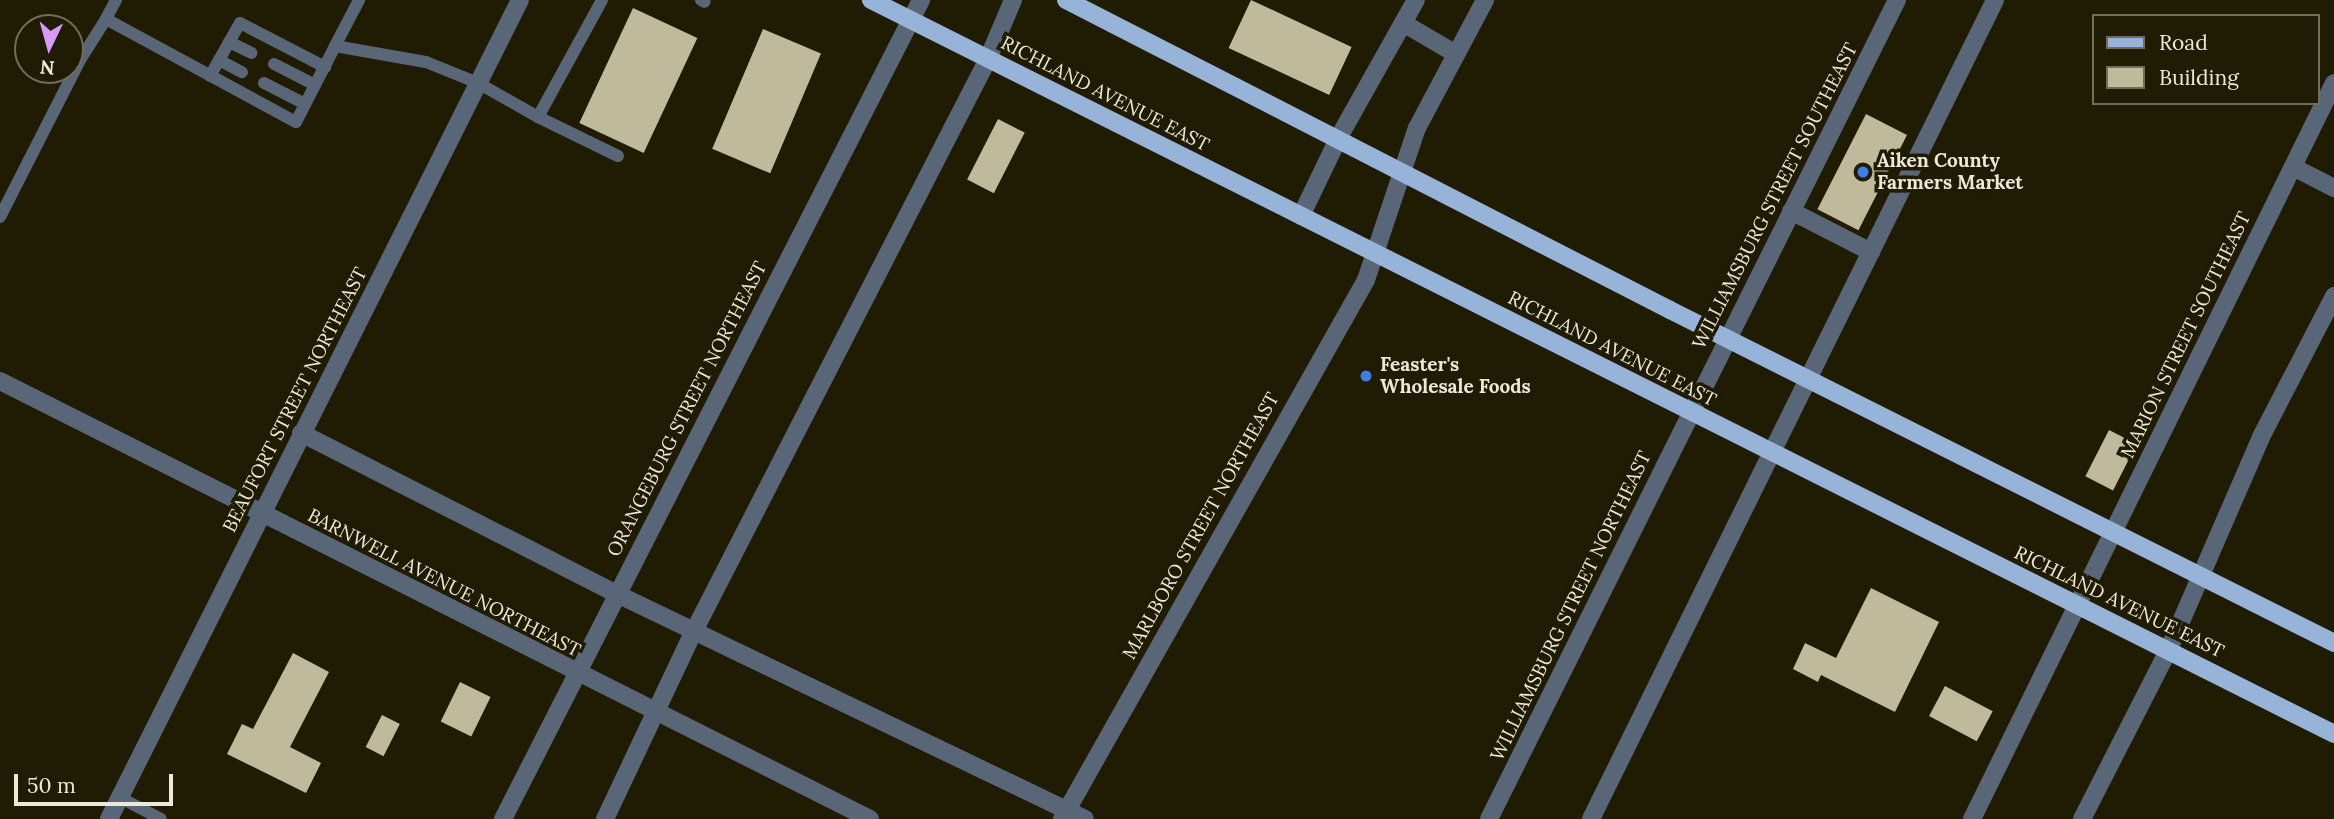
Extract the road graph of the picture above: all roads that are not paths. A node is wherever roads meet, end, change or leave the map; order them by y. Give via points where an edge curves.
1 (116, 0) edge
2 (359, 0) edge
3 (520, 0) edge
4 (602, 0) edge
5 (871, 0) edge
6 (921, 0) edge
7 (1013, 0) edge
8 (1066, 0) edge
9 (1416, 0) edge
10 (1485, 0) edge
11 (1897, 0) edge
12 (1994, 0) edge
13 (107, 19) junction
14 (911, 20) junction
15 (1403, 23) junction
16 (229, 42) junction
17 (335, 46) junction
18 (252, 53) dead end
19 (1457, 54) junction
20 (988, 59) junction
21 (219, 60) junction
22 (274, 64) dead end
23 (325, 67) junction
24 (242, 72) dead end
25 (210, 76) junction
26 (264, 83) dead end
27 (478, 83) junction
28 (2334, 83) edge
29 (316, 86) junction
30 (305, 104) junction
31 (538, 117) junction
32 (1339, 137) junction
33 (618, 156) dead end
34 (2293, 167) junction
35 (1403, 171) junction
36 (2334, 188) edge
37 (1791, 211) junction
38 (1301, 216) junction
39 (0, 217) edge
40 (1871, 252) junction
41 (1378, 255) junction
42 (2334, 296) edge
43 (1727, 338) junction
44 (1809, 378) junction
45 (0, 381) edge
46 (1690, 412) junction
47 (300, 433) junction
48 (1773, 453) junction
49 (260, 514) junction
50 (2114, 532) junction
51 (2200, 574) junction
52 (617, 594) junction
53 (2080, 607) junction
54 (694, 631) junction
55 (2334, 643) edge
56 (2169, 649) junction
57 (576, 674) junction
58 (656, 713) junction
59 (2334, 734) edge
60 (120, 797) junction
61 (1064, 815) edge
62 (109, 819) edge
63 (161, 819) edge
64 (503, 819) edge
65 (605, 819) edge
66 (870, 819) edge
67 (1085, 819) edge
68 (1489, 819) edge
69 (1591, 819) edge
70 (1972, 819) edge
71 (2082, 819) edge

1 - 13 lane
2 - 17 lane
3 - 27 street, BEAUFORT STREET NORTHEAST
4 - 31 lane
5 - 14 main road, RICHLAND AVENUE EAST
6 - 14 street, ORANGEBURG STREET NORTHEAST
7 - 20 street
8 - 32 main road
9 - 15 street
10 - 19 street, MARLBORO STREET NORTHEAST
11 - 37 street, WILLIAMSBURG STREET SOUTHEAST
12 - 40 street
13 - 25 lane
13 - 39 lane via 80,60
14 - 20 main road, RICHLAND AVENUE EAST
14 - 52 street, ORANGEBURG STREET NORTHEAST
15 - 19 street
15 - 32 street
16 - 18 lane
16 - 21 lane
16 - 23 lane via 240,23
17 - 23 lane
17 - 27 lane via 426,62
19 - 35 street, MARLBORO STREET NORTHEAST via 1417,128
20 - 38 main road, RICHLAND AVENUE EAST
20 - 54 street
21 - 24 lane
21 - 25 lane
22 - 29 lane
23 - 29 lane
25 - 30 lane via 296,122
26 - 30 lane
27 - 31 lane
27 - 47 street, BEAUFORT STREET NORTHEAST
28 - 34 street, MARION STREET SOUTHEAST
29 - 30 lane
31 - 33 lane
32 - 35 main road
32 - 38 street
34 - 36 street
34 - 50 street, MARION STREET SOUTHEAST
35 - 41 street, MARLBORO STREET NORTHEAST
35 - 43 main road
37 - 40 street
37 - 43 street, WILLIAMSBURG STREET SOUTHEAST
38 - 41 main road, RICHLAND AVENUE EAST
40 - 44 street
41 - 46 main road, RICHLAND AVENUE EAST
41 - 61 street, MARLBORO STREET NORTHEAST
42 - 51 street via 2261,437
43 - 44 main road
43 - 46 street, WILLIAMSBURG STREET SOUTHEAST
44 - 48 street
44 - 50 main road
45 - 49 street, BARNWELL AVENUE NORTHEAST
46 - 48 main road, RICHLAND AVENUE EAST
46 - 68 street, WILLIAMSBURG STREET NORTHEAST
47 - 49 street, BEAUFORT STREET NORTHEAST
47 - 52 street
48 - 53 main road, RICHLAND AVENUE EAST
48 - 69 street
49 - 57 street, BARNWELL AVENUE NORTHEAST
49 - 60 street, BEAUFORT STREET NORTHEAST
50 - 51 main road
50 - 53 street, MARION STREET SOUTHEAST
51 - 55 main road
51 - 56 street
52 - 54 street
52 - 57 street, ORANGEBURG STREET NORTHEAST
53 - 56 main road, RICHLAND AVENUE EAST
53 - 70 street, MARION STREET SOUTHEAST
54 - 58 street
54 - 61 street
56 - 59 main road, RICHLAND AVENUE EAST
56 - 71 street
57 - 58 street, BARNWELL AVENUE NORTHEAST
57 - 64 street, ORANGEBURG STREET NORTHEAST
58 - 65 street
58 - 66 street, BARNWELL AVENUE NORTHEAST
60 - 62 street, BEAUFORT STREET NORTHEAST
60 - 63 lane
61 - 67 street

